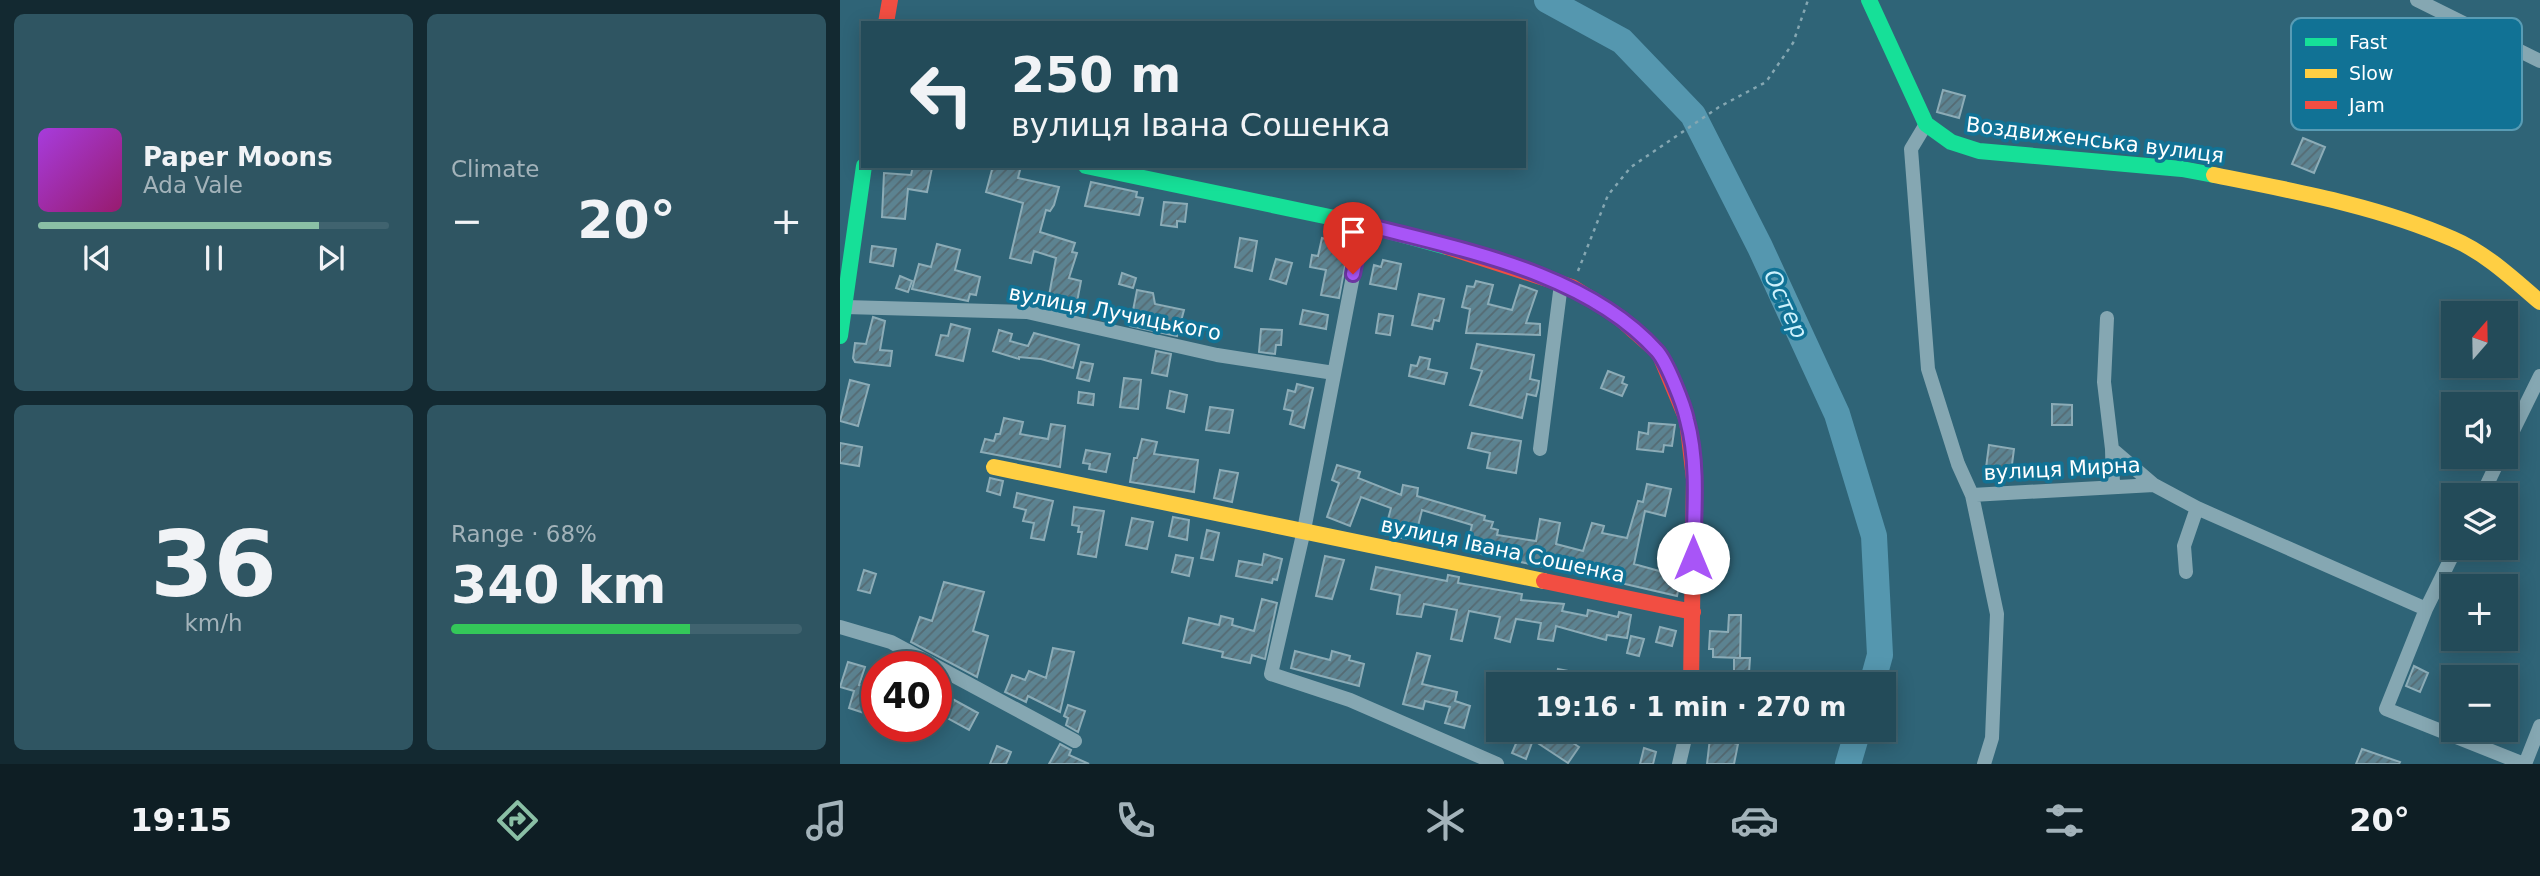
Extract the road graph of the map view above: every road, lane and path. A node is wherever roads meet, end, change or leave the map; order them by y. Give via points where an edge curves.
1 (890, 0) edge
2 (1808, 0) edge
3 (1869, 0) edge
4 (2417, 0) edge
5 (2453, 18) edge
6 (886, 21) edge
7 (2522, 52) edge
8 (2540, 61) edge
9 (1926, 124) junction
10 (864, 168) edge
11 (1096, 168) edge
12 (1363, 224) junction
13 (845, 273) edge
14 (1567, 286) junction
15 (2540, 302) edge
16 (845, 307) junction
17 (2107, 318) dead end
18 (840, 336) edge
19 (1334, 373) junction
20 (2540, 376) edge
21 (2518, 421) edge
22 (1540, 449) dead end
23 (2112, 449) junction
24 (994, 467) dead end
25 (2154, 485) junction
26 (2113, 487) junction
27 (1972, 495) junction
28 (2197, 508) junction
29 (1304, 530) junction
30 (2450, 560) edge
31 (2186, 572) dead end
32 (2426, 609) junction
33 (1693, 612) junction
34 (840, 627) edge
35 (1691, 672) edge
36 (2540, 726) edge
37 (1075, 741) dead end
38 (1684, 742) edge
39 (1497, 764) edge
40 (1679, 764) edge
41 (1984, 764) edge
42 (2525, 764) edge

1 - 6 street
2 - 14 path via 1793,43 1766,82 1719,107 1631,167 1608,195
3 - 9 street
4 - 5 street
7 - 8 street
9 - 15 street, Воздвиженська вулиця via 1941,138 1979,151 2182,169 2372,211 2454,239 2491,261
9 - 27 street via 1911,149 1923,332 1928,369
10 - 13 street
11 - 12 street
12 - 14 street
12 - 19 street
13 - 16 street
14 - 22 street
14 - 33 street via 1615,314 1659,353 1687,420 1694,479
16 - 18 street
16 - 19 street, вулиця Лучицького via 1027,312 1217,355
17 - 23 street via 2104,382
19 - 29 street
20 - 21 street
23 - 25 street
23 - 26 street
24 - 29 street, вулиця Івана Сошенка
25 - 26 street, вулиця Мирна
25 - 28 street
26 - 27 street, вулиця Мирна
27 - 41 street via 1997,614 1992,738
28 - 31 street via 2184,546
28 - 32 street
29 - 33 street, вулиця Івана Сошенка
29 - 39 street via 1271,674 1350,699
30 - 32 street
32 - 42 street via 2386,709
33 - 35 street
34 - 37 street via 891,642
36 - 42 street
38 - 40 street

